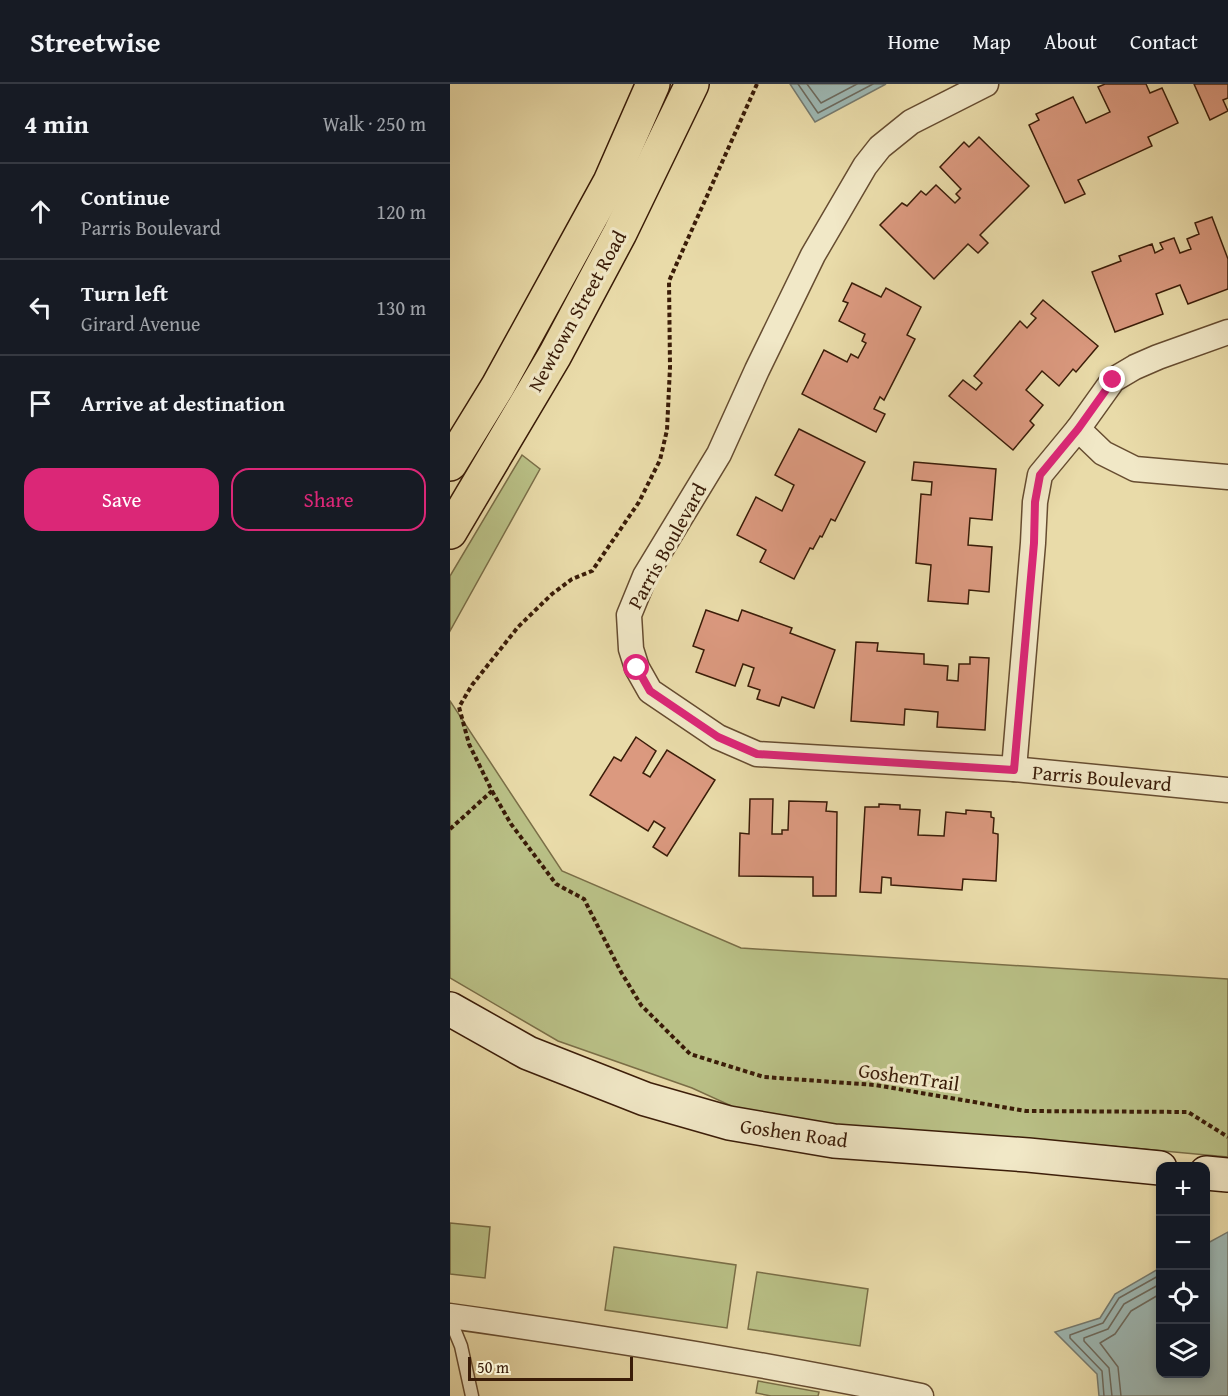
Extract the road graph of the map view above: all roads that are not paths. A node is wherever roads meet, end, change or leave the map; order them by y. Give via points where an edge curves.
1 (653, 84) edge
2 (692, 84) edge
3 (986, 84) edge
4 (1228, 332) edge
5 (1078, 429) junction
6 (450, 464) edge
7 (1228, 477) edge
8 (450, 532) edge
9 (1014, 770) junction
10 (1228, 790) edge
11 (450, 1009) edge
12 (1156, 1168) edge
13 (1210, 1173) edge
14 (1228, 1175) edge
15 (450, 1318) edge
16 (471, 1396) edge
17 (921, 1396) edge

1 - 6 main road, Newtown Street Road via 610,182 498,386
2 - 8 main road, Newtown Street Road via 555,355
3 - 9 street, Parris Boulevard via 910,122 880,147 865,166 813,255 718,454 645,576 628,615 634,658 650,691 718,737 757,754
4 - 5 street via 1158,357 1113,380
5 - 7 street via 1103,453 1135,469
5 - 9 street via 1040,475
9 - 10 street, Parris Boulevard
11 - 12 main road, Goshen Road via 528,1053 645,1099 729,1123 834,1141
13 - 14 main road
15 - 16 lane via 461,1346
15 - 17 street via 536,1328

